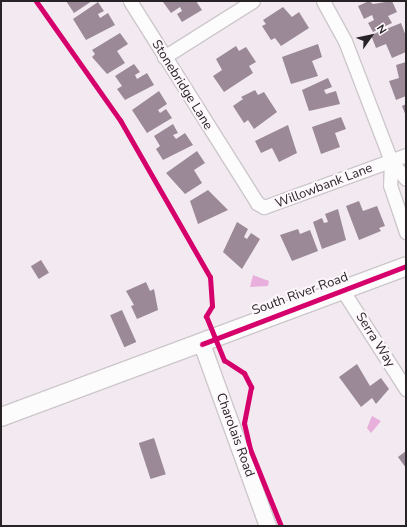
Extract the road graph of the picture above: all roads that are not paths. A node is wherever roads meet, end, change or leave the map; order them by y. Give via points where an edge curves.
1 (130, 1) edge
2 (253, 1) edge
3 (323, 1) edge
4 (164, 57) junction
5 (406, 155) edge
6 (391, 161) junction
7 (236, 169) joint
8 (406, 179) edge
9 (406, 232) edge
10 (406, 266) edge
11 (344, 291) junction
12 (202, 344) junction
13 (406, 389) edge
14 (1, 417) edge
15 (268, 526) edge

1 - 4 street, Stonebridge Lane
2 - 4 street
3 - 6 street via 345,41
4 - 7 street, Stonebridge Lane
5 - 6 street, Willowbank Lane
6 - 7 street, Willowbank Lane via 264,207 257,203
6 - 8 street
6 - 9 street via 390,185
10 - 11 main road, South River Road
11 - 12 main road, South River Road
11 - 13 street, Serra Way
12 - 14 main road, South River Road
12 - 15 street, Charolais Road

